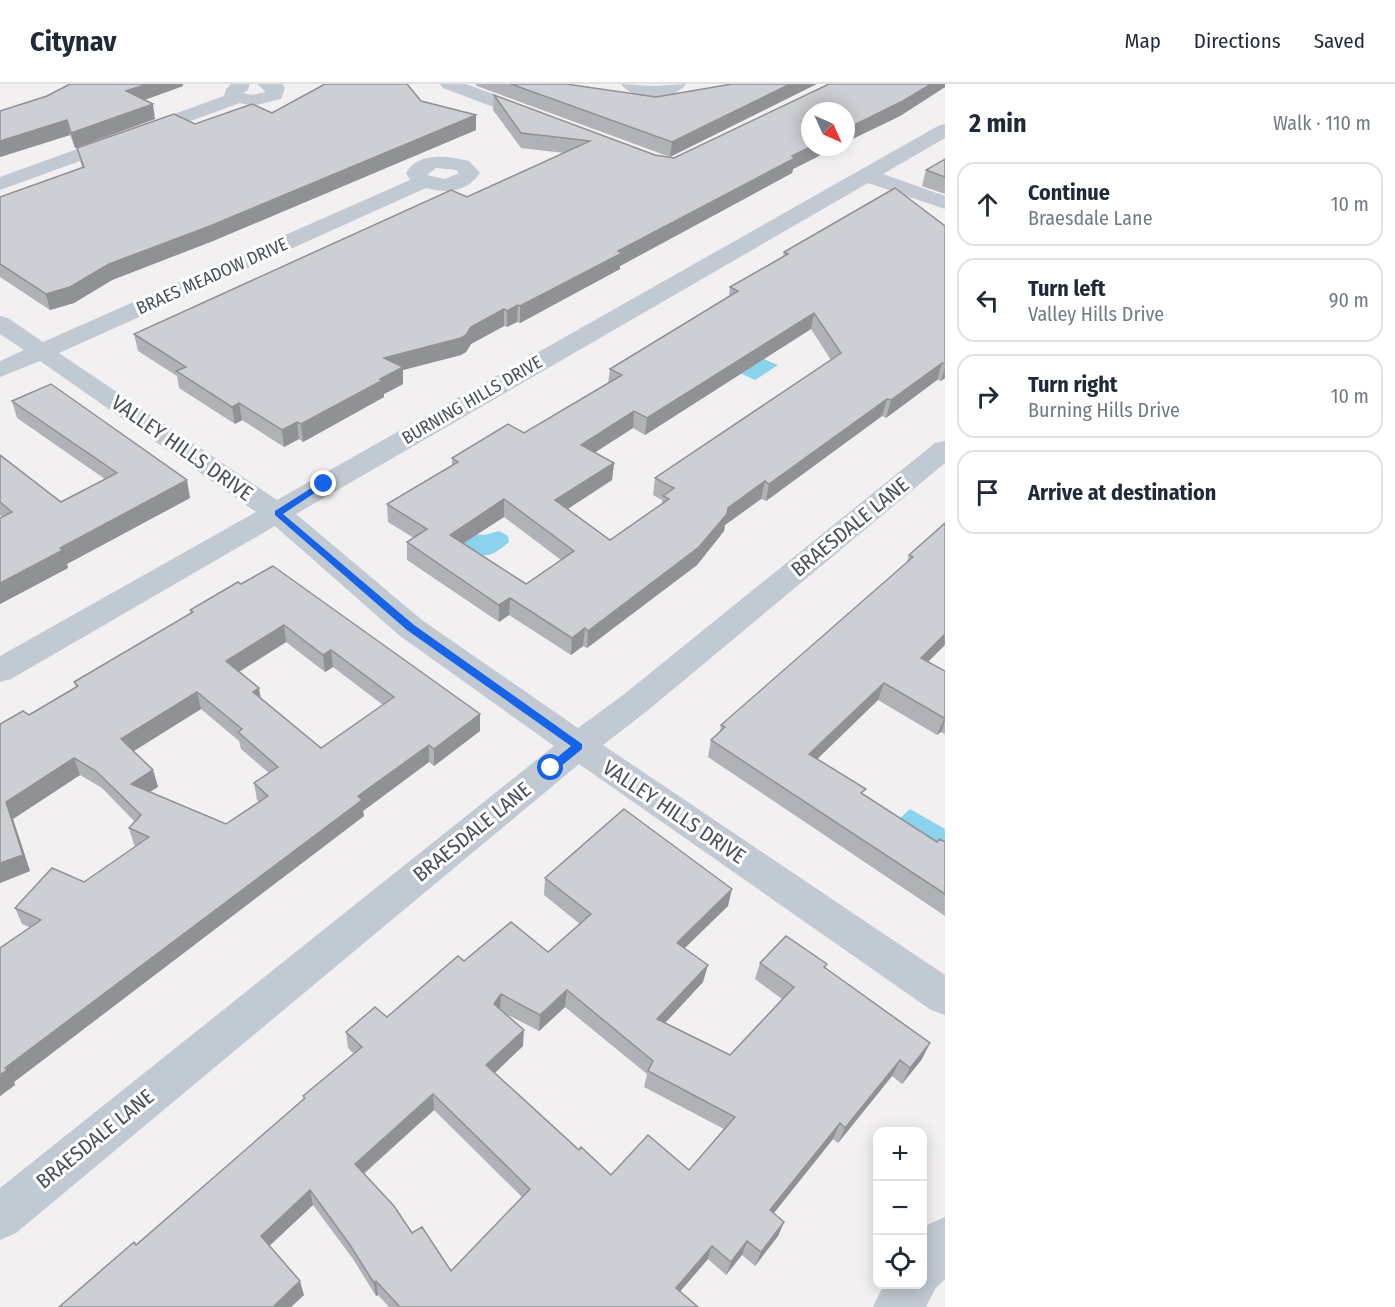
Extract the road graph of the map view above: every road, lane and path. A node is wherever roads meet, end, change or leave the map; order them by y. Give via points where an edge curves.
1 (266, 84) edge
2 (630, 84) edge
3 (677, 84) edge
4 (458, 85) edge
5 (242, 91) edge
6 (554, 123) edge
7 (945, 130) edge
8 (866, 175) junction
9 (423, 182) dead end
10 (0, 184) edge
11 (945, 202) edge
12 (0, 323) edge
13 (42, 351) junction
14 (0, 370) edge
15 (945, 449) edge
16 (278, 513) junction
17 (0, 671) edge
18 (578, 746) junction
19 (945, 998) edge
20 (0, 1216) edge
21 (945, 1240) edge
22 (927, 1264) edge
23 (910, 1289) edge
24 (897, 1307) edge

1 - 5 street via 276,88 274,95 261,100
2 - 3 street via 656,92 673,89
4 - 6 street
5 - 10 street
7 - 8 street, BURNING HILLS DRIVE
8 - 11 street
8 - 16 street, BURNING HILLS DRIVE
9 - 13 street, BRAES MEADOW DRIVE
12 - 13 street, VALLEY HILLS DRIVE
13 - 14 street, BRAES MEADOW DRIVE
13 - 16 street, VALLEY HILLS DRIVE
15 - 18 street, BRAESDALE LANE
16 - 17 street, BURNING HILLS DRIVE
16 - 18 street, VALLEY HILLS DRIVE via 411,628
18 - 19 street, VALLEY HILLS DRIVE
18 - 20 street, BRAESDALE LANE
21 - 22 street
23 - 24 street

